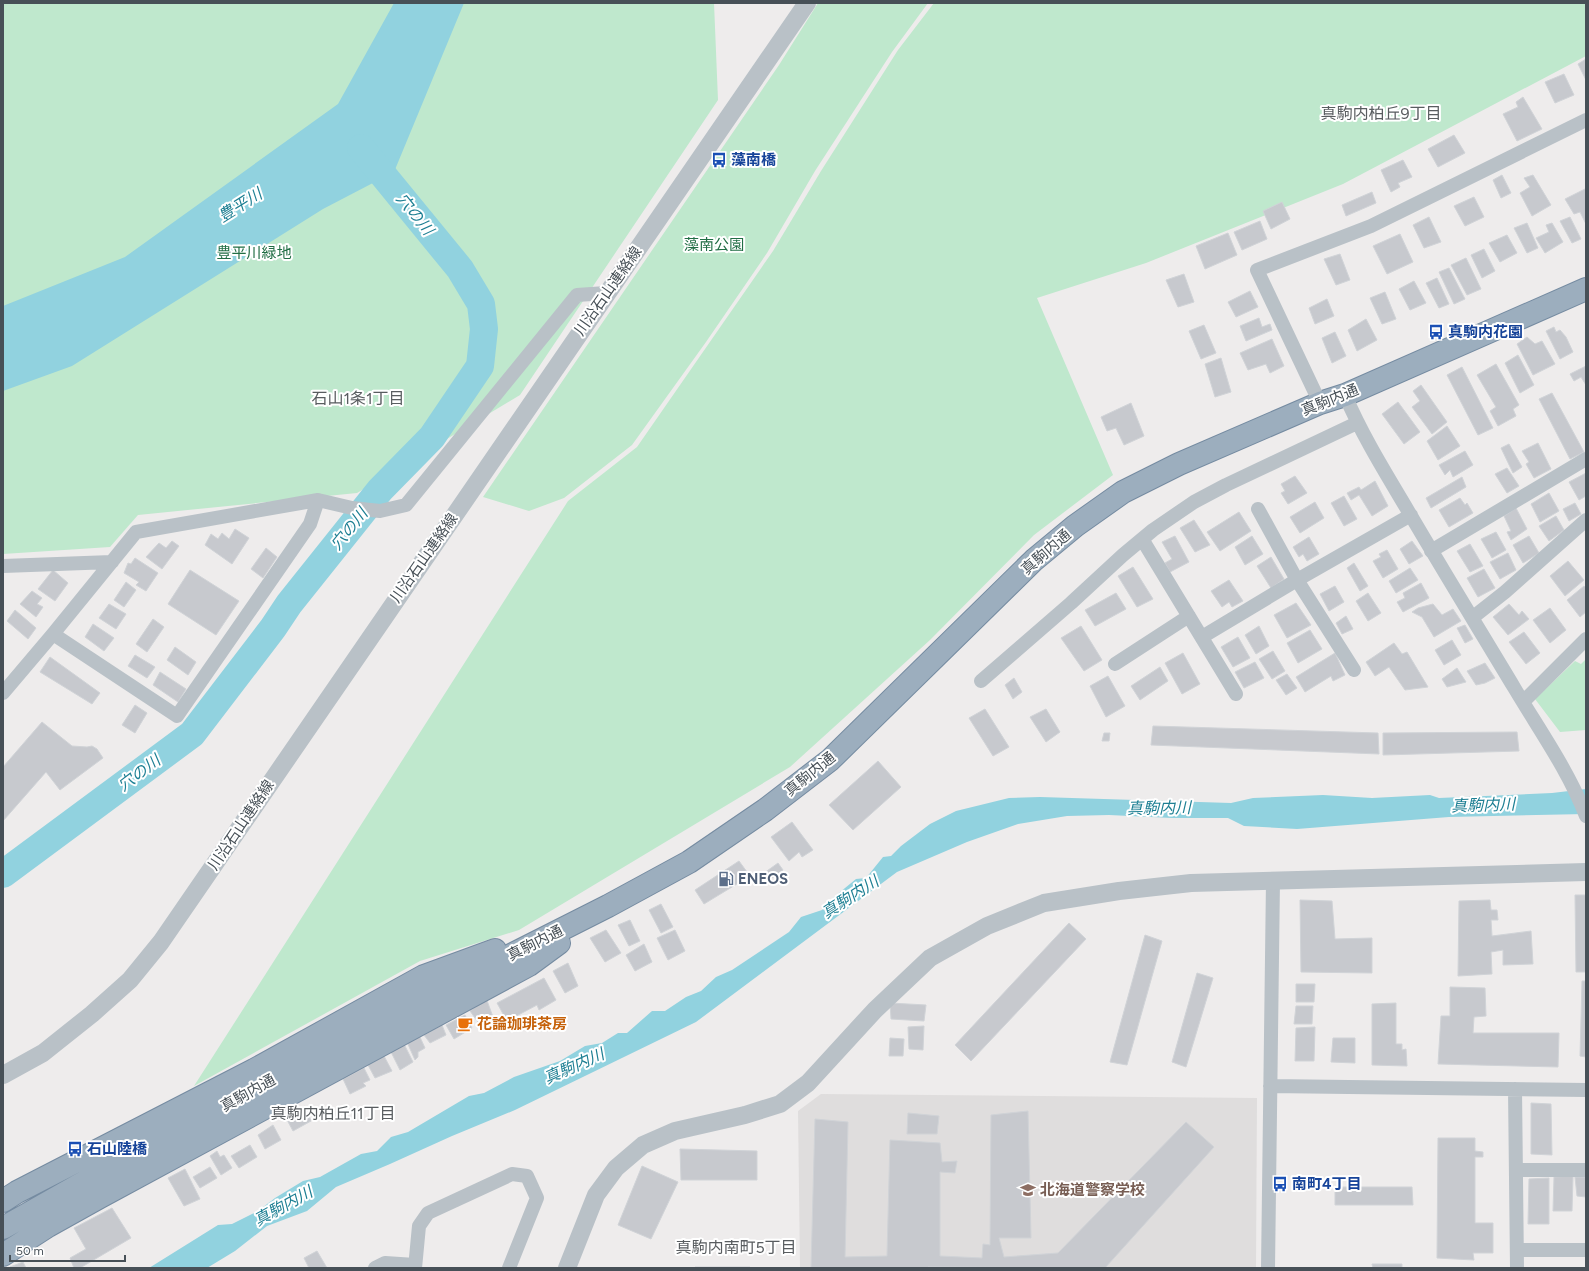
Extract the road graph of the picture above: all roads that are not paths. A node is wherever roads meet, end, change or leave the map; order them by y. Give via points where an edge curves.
1 (807, 3) edge
2 (1586, 120) edge
3 (1586, 289) edge
4 (606, 293) junction
5 (1345, 395) junction
6 (1320, 403) junction
7 (1357, 423) junction
8 (1586, 459) edge
9 (318, 500) junction
10 (1258, 509) dead end
11 (1411, 515) junction
12 (1586, 520) edge
13 (1142, 539) junction
14 (1431, 551) junction
15 (112, 562) junction
16 (3, 566) edge
17 (1297, 580) junction
18 (1190, 616) junction
19 (1472, 618) junction
20 (53, 634) junction
21 (1202, 637) junction
22 (1586, 639) edge
23 (1115, 664) dead end
24 (1354, 670) dead end
25 (981, 681) dead end
26 (3, 692) edge
27 (1236, 694) dead end
28 (1523, 702) junction
29 (1586, 816) edge
30 (1586, 872) edge
31 (1273, 880) junction
32 (608, 906) junction
33 (3, 1075) edge
34 (1270, 1086) junction
35 (1515, 1089) junction
36 (1586, 1090) edge
37 (1517, 1170) junction
38 (1586, 1170) edge
39 (3, 1201) edge
40 (4, 1228) edge
41 (1517, 1250) junction
42 (1586, 1250) edge
43 (3, 1255) edge
44 (415, 1267) edge
45 (375, 1268) edge
46 (508, 1268) edge
47 (567, 1268) edge
48 (1268, 1268) edge
49 (1517, 1268) edge

1 - 4 street, 川沿石山連絡線
2 - 6 street via 1371,226 1257,270
3 - 5 highway, 真駒内通
4 - 9 street via 577,295 406,504 380,511
4 - 33 street, 川沿石山連絡線 via 161,942 130,980 92,1014 43,1053
5 - 6 highway, 真駒内通
5 - 7 street
6 - 32 highway, 真駒内通 via 1123,492 1075,526 1034,560 830,760 765,810 689,862
7 - 11 street
7 - 13 street via 1200,499
8 - 14 street
9 - 15 street via 136,532
9 - 20 street via 310,524 177,716
10 - 17 street
11 - 14 street
11 - 17 street
12 - 19 street
13 - 18 street
13 - 25 street
14 - 19 street
15 - 16 street
15 - 20 street
17 - 21 street
17 - 24 street
18 - 21 street
18 - 23 street
19 - 28 street
20 - 26 street
21 - 27 street
22 - 28 street
28 - 29 street via 1558,757
30 - 31 street
31 - 34 street
31 - 47 street via 1191,883 1119,890 1044,904 987,926 930,958 875,1010 808,1083 780,1104 745,1115 675,1130 643,1145 616,1168 596,1195
32 - 39 highway via 424,976 254,1070
32 - 40 highway, 真駒内通 via 390,1016
32 - 43 highway via 529,965 100,1197
34 - 35 street
34 - 48 street
35 - 36 street
35 - 37 street
37 - 38 street
37 - 41 street
41 - 42 street
41 - 49 street
44 - 45 street via 385,1263
44 - 46 street via 419,1226 428,1213 512,1174 527,1176 537,1198

